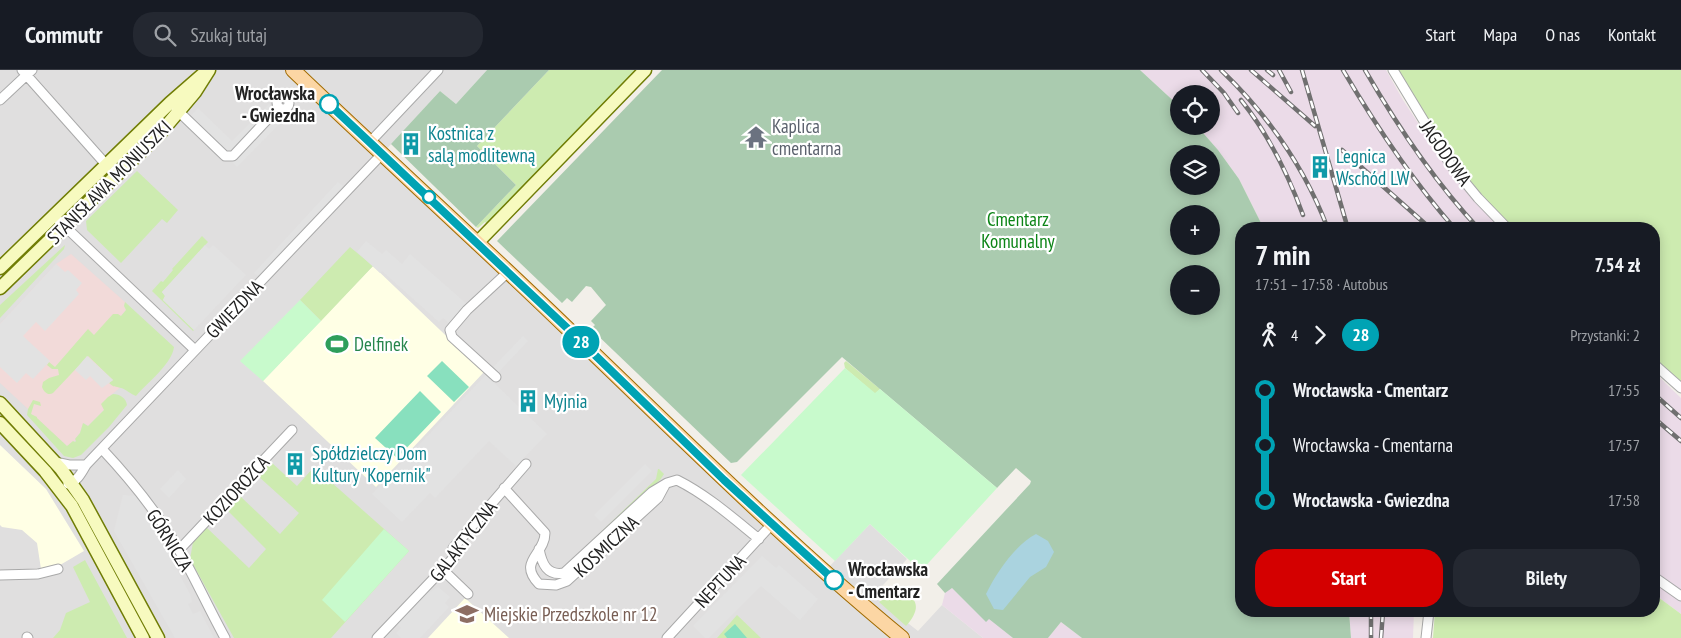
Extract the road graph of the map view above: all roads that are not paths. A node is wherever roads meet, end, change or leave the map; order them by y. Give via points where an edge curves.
1 (209, 70) edge
2 (293, 70) edge
3 (438, 70) edge
4 (645, 70) edge
5 (1393, 70) edge
6 (27, 72) edge
7 (0, 100) edge
8 (175, 108) junction
9 (279, 108) dead end
10 (370, 142) junction
11 (382, 154) junction
12 (107, 165) junction
13 (116, 176) junction
14 (54, 216) junction
15 (1501, 222) edge
16 (64, 226) junction
17 (478, 243) junction
18 (0, 268) edge
19 (508, 272) junction
20 (0, 288) edge
21 (195, 350) junction
22 (1660, 369) edge
23 (496, 376) dead end
24 (1681, 388) edge
25 (0, 403) edge
26 (0, 423) edge
27 (292, 430) dead end
28 (102, 450) junction
29 (54, 462) junction
30 (526, 464) dead end
31 (86, 465) junction
32 (69, 480) junction
33 (667, 482) junction
34 (58, 488) junction
35 (504, 488) junction
36 (772, 524) junction
37 (758, 539) junction
38 (539, 549) junction
39 (179, 550) junction
40 (58, 569) dead end
41 (443, 570) junction
42 (0, 575) edge
43 (1660, 581) edge
44 (842, 588) junction
45 (468, 594) dead end
46 (1681, 596) edge
47 (1428, 617) edge
48 (381, 637) edge
49 (142, 638) edge
50 (158, 638) edge
51 (225, 638) edge
52 (667, 638) edge
53 (888, 638) edge
54 (902, 638) edge
55 (1426, 638) edge

1 - 8 street, STANISŁAWA MONIUSZKI
2 - 10 main road
3 - 10 street
4 - 17 street
5 - 15 street, JAGODOWA via 1450,164
6 - 7 street
6 - 12 street
8 - 9 street via 225,156 233,156
8 - 12 street, STANISŁAWA MONIUSZKI
8 - 13 street, STANISŁAWA MONIUSZKI
10 - 11 main road
11 - 17 main road
11 - 21 street, GWIEZDNA
12 - 13 street
12 - 14 street, STANISŁAWA MONIUSZKI
13 - 16 street, STANISŁAWA MONIUSZKI
14 - 16 street
14 - 18 street, STANISŁAWA MONIUSZKI
16 - 20 street, STANISŁAWA MONIUSZKI
16 - 21 street
17 - 19 main road
19 - 23 street via 450,328 450,334
19 - 36 main road
21 - 28 street, GWIEZDNA
22 - 24 street
25 - 29 street
26 - 34 street
27 - 39 street, KOZIOROŻCA
28 - 31 street, GWIEZDNA
28 - 39 street, GÓRNICZA via 160,520
29 - 31 street
29 - 32 street
30 - 35 street, GALAKTYCZNA
31 - 32 street, GWIEZDNA via 80,475
32 - 34 street, GWIEZDNA
32 - 50 street via 90,511
33 - 37 street via 677,480 688,485
33 - 38 street via 564,573 549,570 542,563
33 - 38 street, KOSMICZNA via 658,498 567,581 556,585 539,584 530,572 530,566
34 - 49 street via 90,538
35 - 38 street, KOSMICZNA via 545,533
35 - 41 street, GALAKTYCZNA via 453,548 458,553
36 - 37 street, NEPTUNA
36 - 44 main road
37 - 52 street, NEPTUNA
39 - 51 street, GÓRNICZA
40 - 42 street via 38,574
41 - 45 street
41 - 48 street, GALAKTYCZNA
43 - 46 street
44 - 53 main road via 861,613
44 - 54 main road
47 - 55 street

